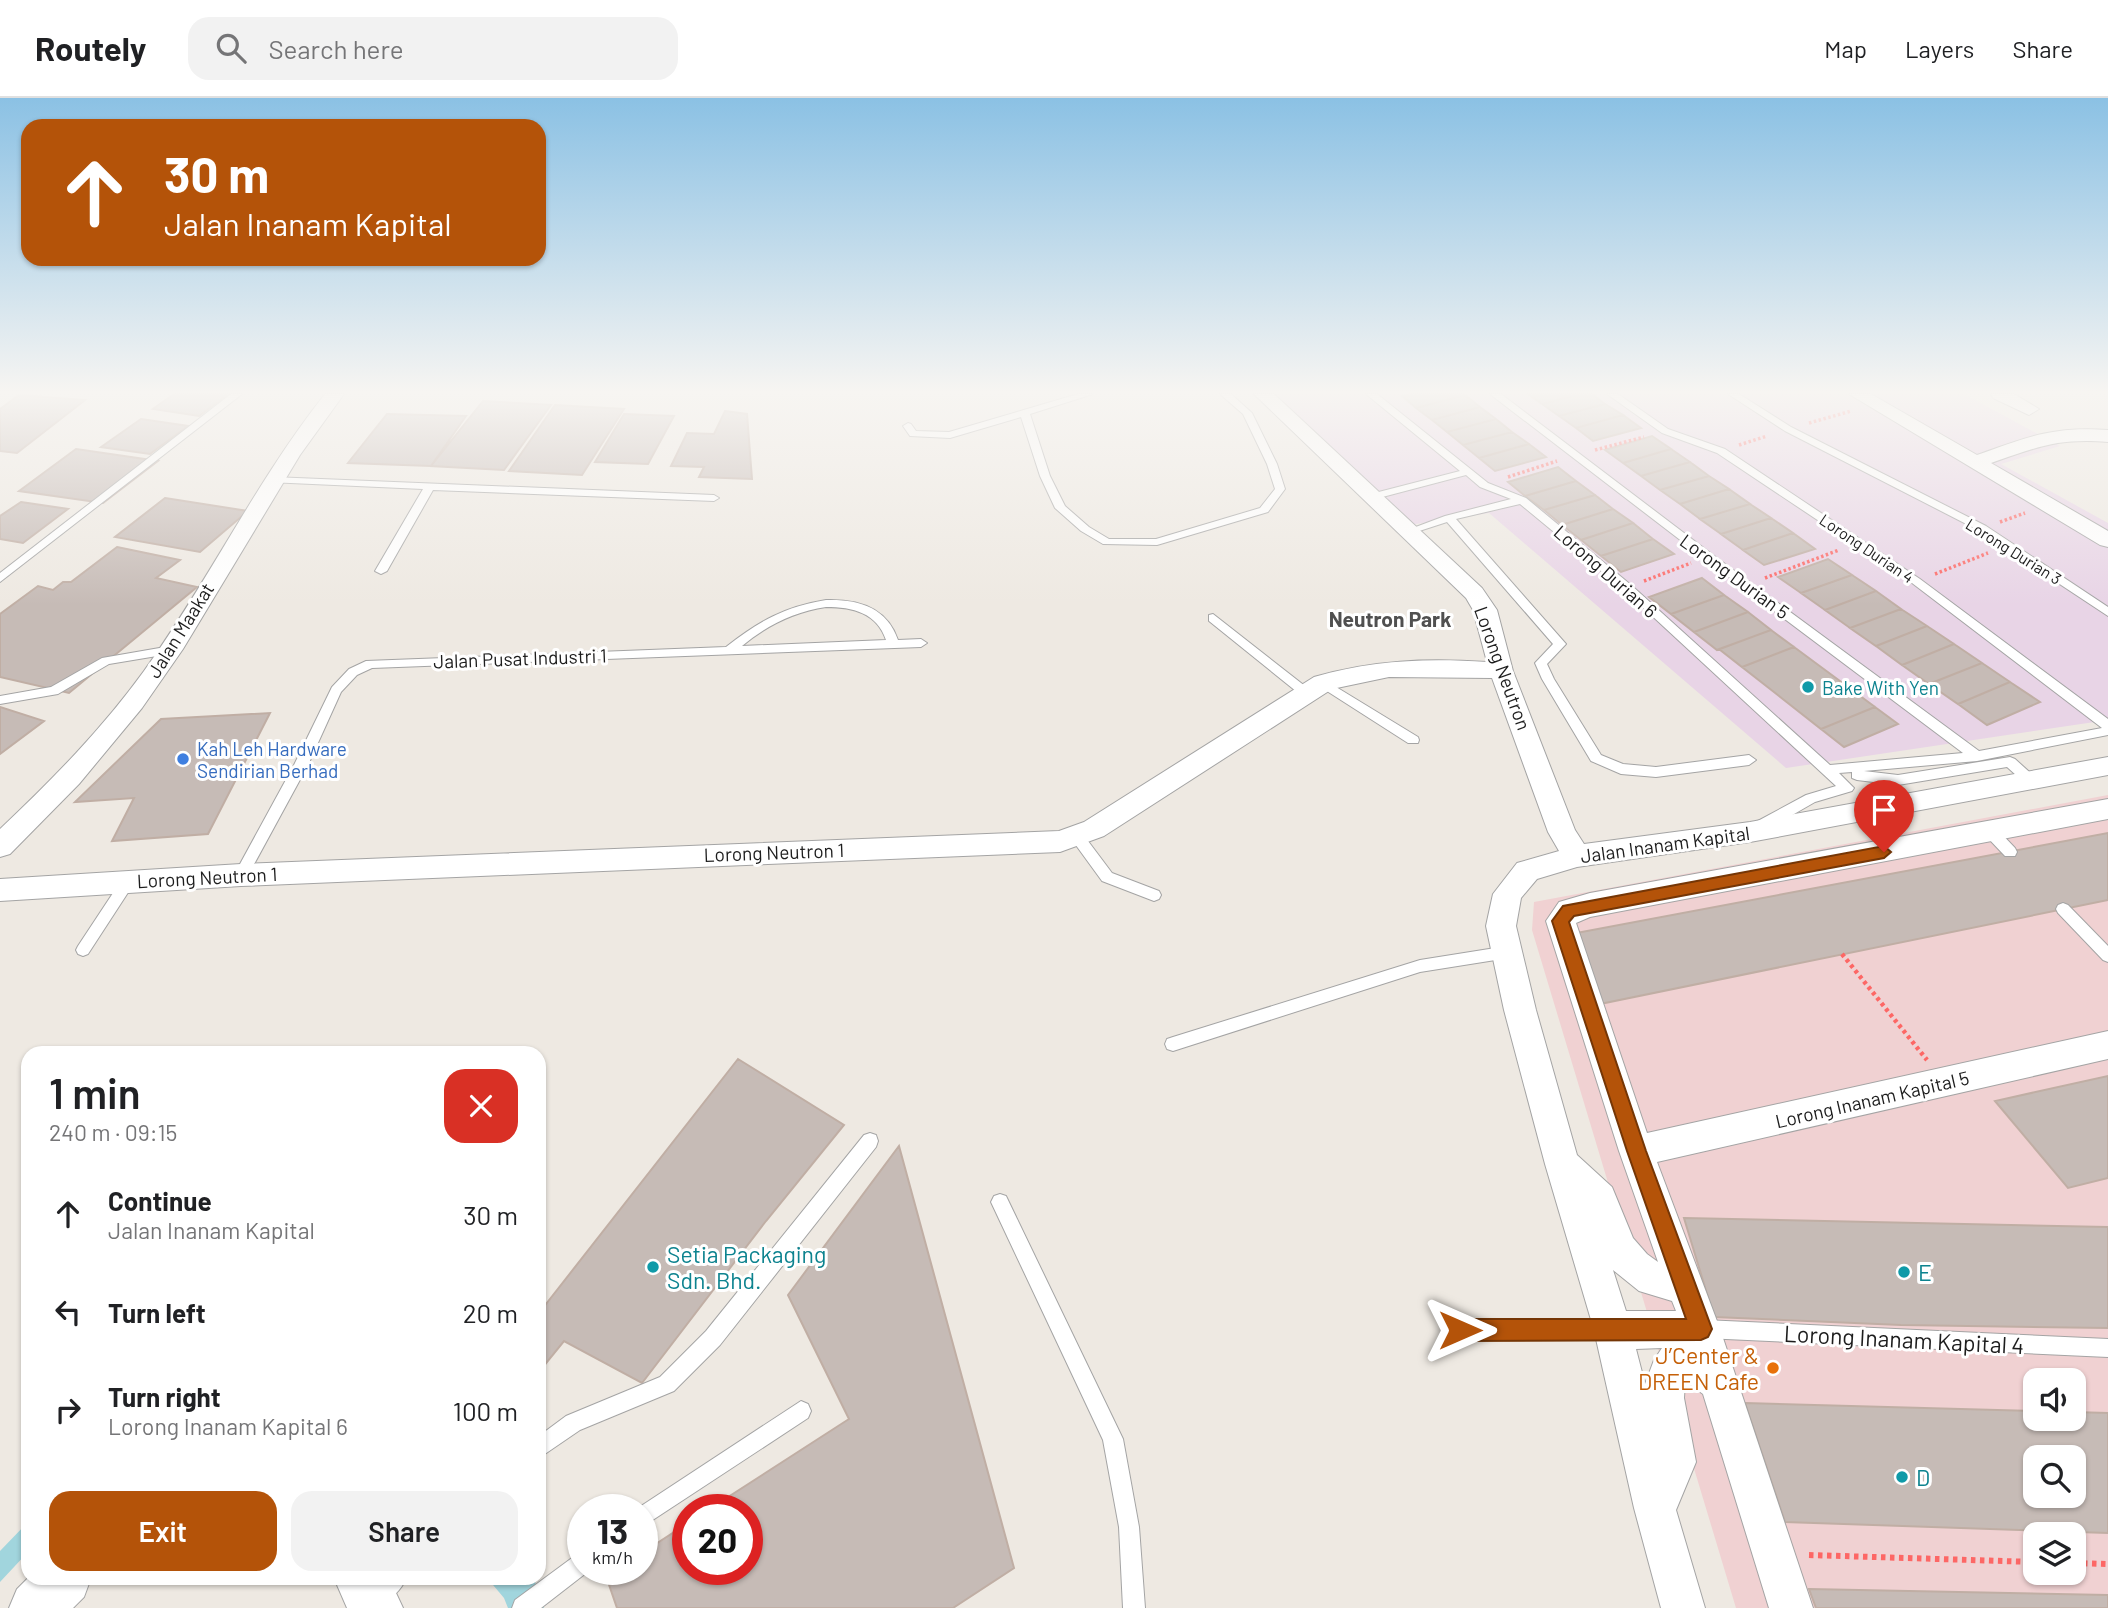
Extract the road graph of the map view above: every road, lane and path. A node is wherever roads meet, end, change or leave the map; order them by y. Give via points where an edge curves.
1 (147, 464) edge
2 (283, 464) edge
3 (1041, 464) edge
4 (1272, 464) edge
5 (1337, 464) edge
6 (1458, 464) edge
7 (1548, 464) edge
8 (1586, 464) edge
9 (1741, 464) edge
10 (1858, 464) edge
11 (1980, 464) edge
12 (1467, 472) junction
13 (272, 480) junction
14 (1484, 485) junction
15 (430, 486) junction
16 (1371, 497) junction
17 (714, 498) dead end
18 (1522, 500) junction
19 (2049, 505) junction
20 (1449, 517) junction
21 (1982, 528) junction
22 (1410, 531) junction
23 (2108, 540) edge
24 (1859, 543) junction
25 (2009, 545) junction
26 (1709, 557) junction
27 (381, 571) dead end
28 (0, 579) edge
29 (1916, 581) junction
30 (1746, 584) junction
31 (1628, 587) junction
32 (2108, 612) edge
33 (1213, 618) dead end
34 (921, 643) dead end
35 (893, 644) junction
36 (171, 650) junction
37 (729, 650) junction
38 (1501, 671) junction
39 (1315, 688) junction
40 (0, 699) edge
41 (2108, 726) edge
42 (2108, 731) edge
43 (1413, 740) dead end
44 (1977, 756) junction
45 (1749, 760) dead end
46 (2108, 766) edge
47 (1825, 771) junction
48 (2031, 781) junction
49 (2108, 809) edge
50 (1750, 832) junction
51 (1077, 837) junction
52 (0, 846) edge
53 (1577, 856) junction
54 (241, 875) junction
55 (118, 882) junction
56 (0, 890) edge
57 (1154, 895) dead end
58 (2063, 909) dead end
59 (83, 950) dead end
60 (1507, 952) junction
61 (1842, 954) dead end
62 (2108, 956) edge
63 (1173, 1044) dead end
64 (2108, 1045) edge
65 (1945, 1083) junction
66 (870, 1141) dead end
67 (1636, 1151) junction
68 (1562, 1164) junction
69 (1000, 1202) dead end
70 (1684, 1282) junction
71 (1701, 1329) junction
72 (1460, 1330) dead end
73 (1613, 1330) junction
74 (2108, 1348) edge
75 (1717, 1381) junction
76 (800, 1411) dead end
77 (546, 1443) edge
78 (658, 1506) edge
79 (1655, 1508) junction
80 (1802, 1554) dead end
81 (2023, 1562) edge
82 (2086, 1563) edge
83 (2108, 1564) edge
84 (567, 1574) edge
85 (58, 1585) edge
86 (36, 1608) edge
87 (523, 1608) edge
88 (1134, 1608) edge
89 (1683, 1608) edge
90 (1791, 1608) edge

1 - 28 lane
2 - 13 street, Jalan Maakat
3 - 4 lane via 1060,508 1107,542 1157,541 1264,510 1279,489
5 - 16 street, Lorong Neutron
6 - 12 lane, Lorong Durian 6
7 - 14 path
8 - 26 lane, Lorong Durian 5
9 - 24 lane, Lorong Durian 4
10 - 21 lane, Lorong Durian 3
11 - 19 street
12 - 14 lane, Lorong Durian 6
12 - 16 lane
13 - 15 lane
13 - 36 street, Jalan Maakat
14 - 18 lane, Lorong Durian 6
15 - 17 lane
15 - 27 lane
16 - 22 street, Lorong Neutron
18 - 20 lane
18 - 31 lane, Lorong Durian 6
19 - 21 path
19 - 23 street
20 - 22 lane
20 - 45 lane via 1560,644 1541,663 1596,758 1620,769 1656,772
21 - 25 lane, Lorong Durian 3
22 - 38 street, Lorong Neutron via 1474,593 1485,610
24 - 29 lane, Lorong Durian 4
24 - 30 path
25 - 29 path
25 - 32 lane, Lorong Durian 3
26 - 30 lane, Lorong Durian 5
26 - 31 path
29 - 41 lane, Lorong Durian 4
30 - 44 lane, Lorong Durian 5
31 - 47 lane, Lorong Durian 6
33 - 39 lane
34 - 35 lane, Jalan Pusat Industri 1
35 - 37 lane, Jalan Pusat Industri 1
35 - 37 lane via 886,624 856,603 824,603 762,624
36 - 40 lane via 106,661 54,691
36 - 52 street, Jalan Maakat via 116,722
37 - 54 lane, Jalan Pusat Industri 1 via 370,663 353,672 336,690
38 - 39 street, Lorong Neutron 1 via 1416,665 1361,671
38 - 53 street, Lorong Neutron via 1562,832
39 - 43 lane
39 - 51 street, Lorong Neutron 1
42 - 44 lane
44 - 47 lane
46 - 48 street, Jalan Inanam Kapital
47 - 48 lane via 1898,780 2010,762
47 - 50 lane, Lorong Durian 6 via 1847,788 1811,798
48 - 50 street, Jalan Inanam Kapital
49 - 67 street via 2000,842 1569,910 1561,921
50 - 53 street, Jalan Inanam Kapital
51 - 54 street, Lorong Neutron 1
51 - 57 lane via 1107,877
53 - 60 street, Jalan Inanam Kapital via 1527,871 1507,894 1502,926
54 - 55 street, Lorong Neutron 1
55 - 56 street, Lorong Neutron 1
55 - 59 lane via 122,891
58 - 62 lane
60 - 63 lane via 1420,966
60 - 68 street, Jalan Inanam Kapital
61 - 65 path
64 - 65 street, Lorong Inanam Kapital 5
65 - 67 street, Lorong Inanam Kapital 5
66 - 77 lane via 713,1338 667,1384 573,1423
67 - 70 street
68 - 70 street via 1602,1201 1615,1241 1636,1269 1668,1284
68 - 73 street, Jalan Inanam Kapital
69 - 88 lane via 1113,1439 1129,1527
70 - 71 street
71 - 73 street
71 - 74 lane, Lorong Inanam Kapital 4
71 - 75 street
72 - 73 lane
73 - 79 street, Jalan Inanam Kapital
75 - 79 street via 1688,1359 1676,1361 1667,1370 1663,1388 1677,1463
75 - 90 street
76 - 78 lane
79 - 89 street, Jalan Inanam Kapital
80 - 81 path
82 - 83 path
84 - 87 lane
85 - 86 street

